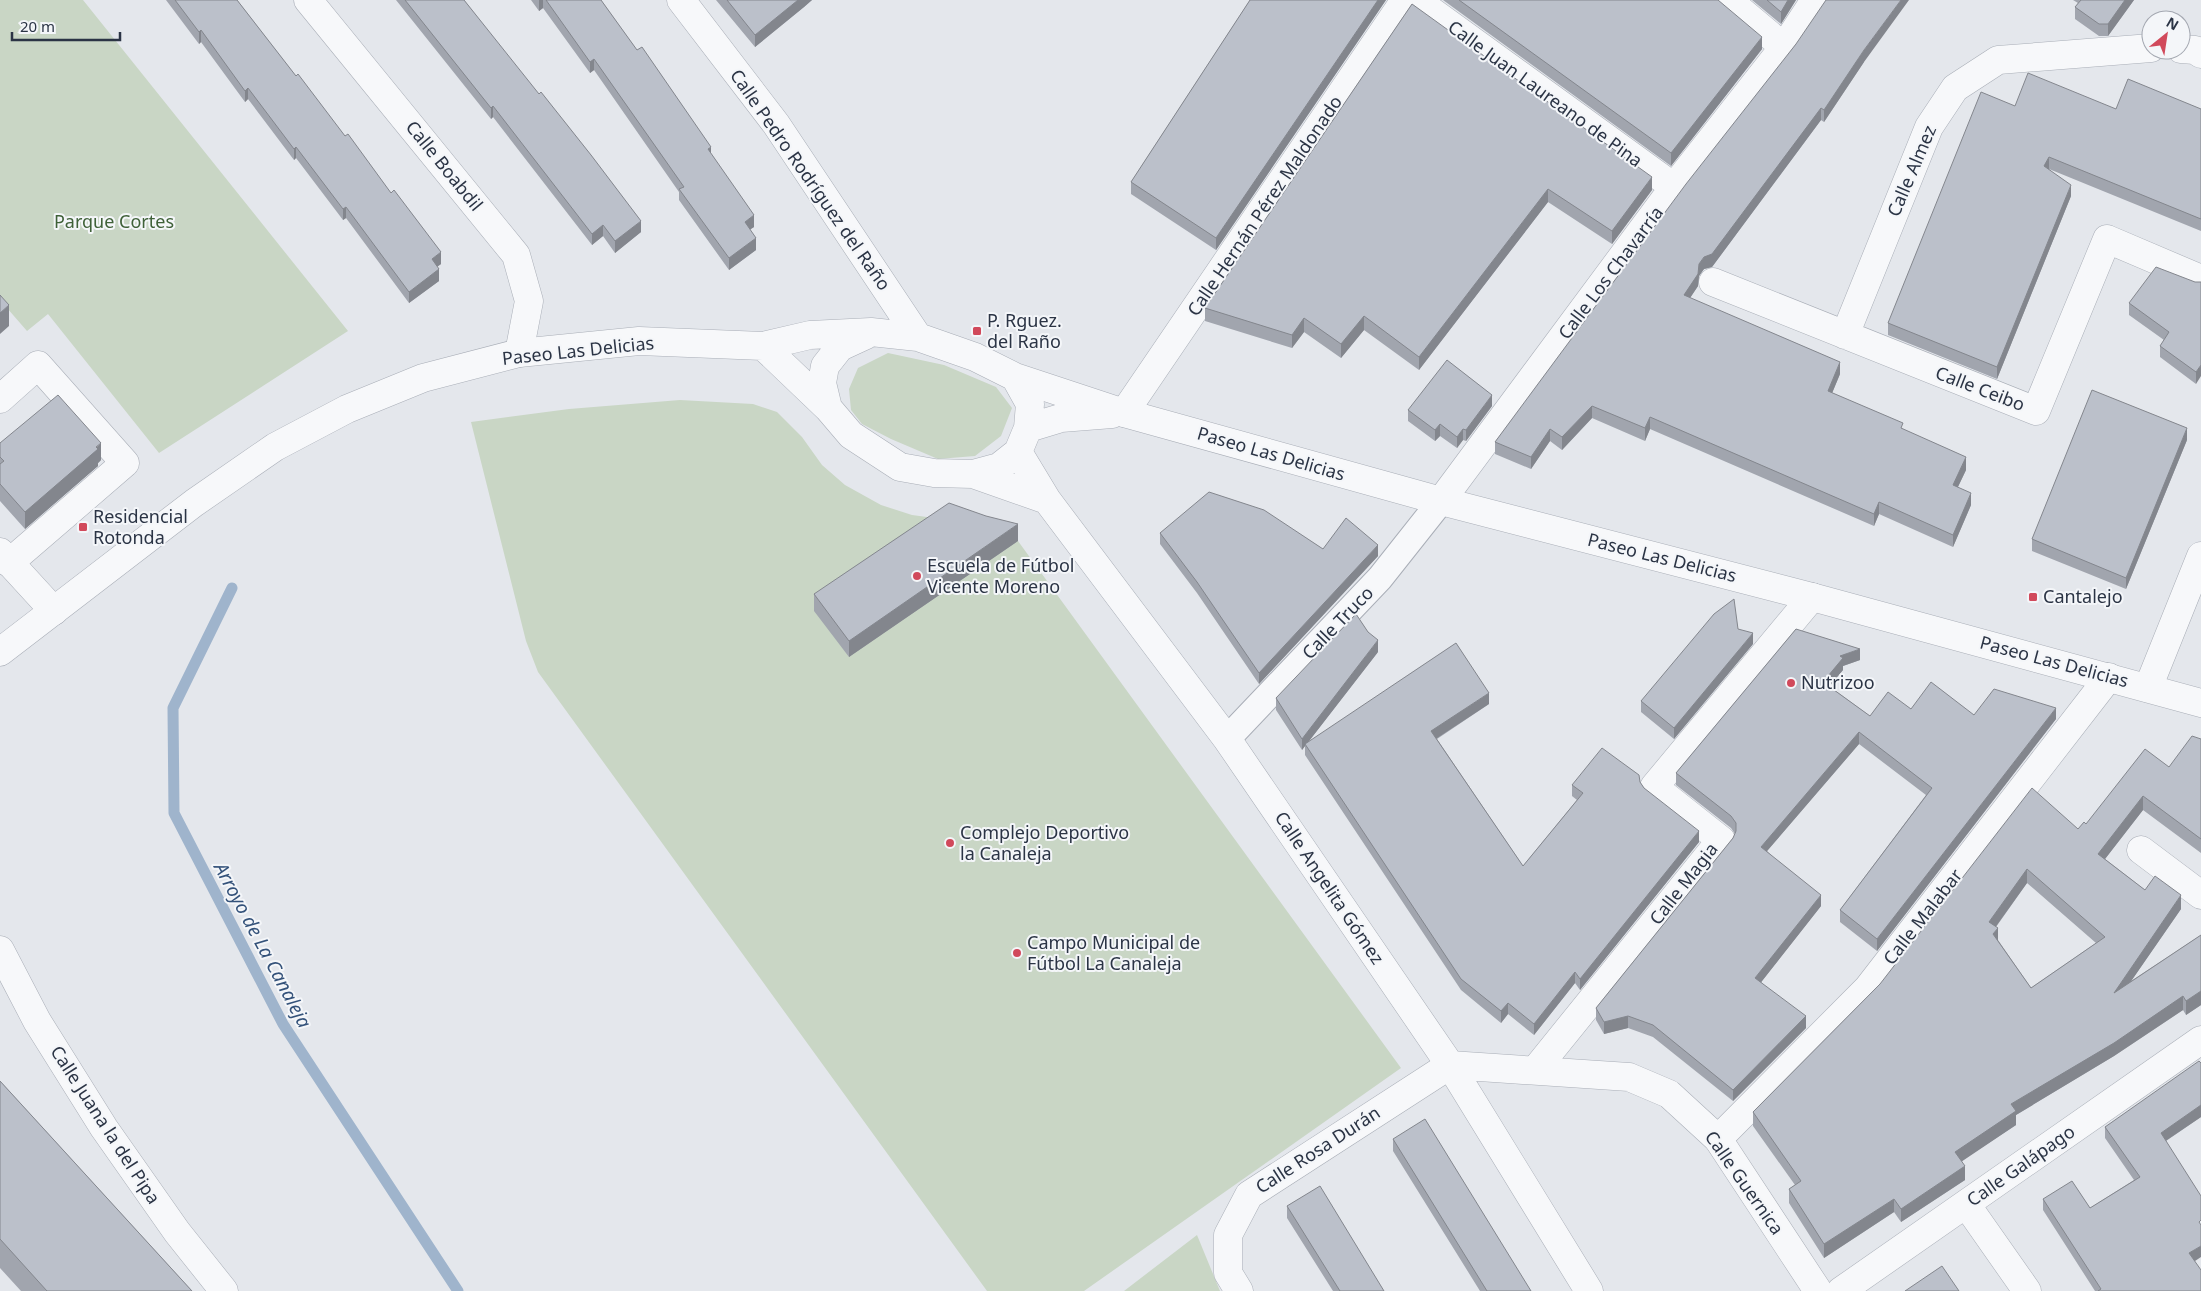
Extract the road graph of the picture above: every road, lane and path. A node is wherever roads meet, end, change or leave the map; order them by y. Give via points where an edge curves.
1 (308, 0) edge
2 (681, 0) edge
3 (1405, 0) edge
4 (1416, 0) edge
5 (1728, 0) edge
6 (1815, 0) edge
7 (1784, 46) junction
8 (2141, 49) edge
9 (1674, 187) junction
10 (2201, 279) edge
11 (1713, 282) dead end
12 (871, 332) junction
13 (1845, 335) junction
14 (918, 337) junction
15 (763, 346) junction
16 (520, 353) junction
17 (1015, 377) junction
18 (0, 399) edge
19 (828, 408) junction
20 (1124, 413) junction
21 (1023, 440) junction
22 (973, 474) junction
23 (1047, 500) junction
24 (1441, 501) junction
25 (2201, 556) edge
26 (5, 558) edge
27 (1812, 596) junction
28 (54, 611) junction
29 (0, 652) edge
30 (2109, 677) junction
31 (2148, 688) junction
32 (2201, 703) edge
33 (1227, 739) junction
34 (2141, 850) dead end
35 (2201, 895) edge
36 (0, 950) edge
37 (2201, 1040) edge
38 (1450, 1065) junction
39 (1536, 1069) junction
40 (1718, 1139) junction
41 (1966, 1204) junction
42 (224, 1291) edge
43 (1239, 1291) edge
44 (1589, 1291) edge
45 (1818, 1291) edge
46 (1840, 1291) edge
47 (2027, 1291) edge

1 - 16 street, Calle Boabdil via 516,255 529,301
2 - 14 street, Calle Pedro Rodríguez del Raño via 776,124
3 - 20 street, Calle Hernán Pérez Maldonado
4 - 9 street, Calle Juan Laureano de Pina
5 - 7 street
6 - 7 street, Calle Los Chavarría
7 - 9 street, Calle Los Chavarría
8 - 13 street, Calle Almez via 1998,60 1955,88 1929,127
9 - 24 street, Calle Los Chavarría
10 - 13 street, Calle Ceibo via 2107,239 2036,411
11 - 13 street, Calle Ceibo
12 - 14 street
12 - 15 street, Paseo Las Delicias via 810,335
12 - 19 street via 840,347 826,366 822,383
14 - 17 street via 975,357
15 - 16 street, Paseo Las Delicias via 639,341
15 - 19 street
16 - 28 street, Paseo Las Delicias via 423,378 348,408 275,447 194,503
17 - 20 street, Paseo Las Delicias
17 - 21 street via 1030,404
18 - 26 street via 38,365 125,463
19 - 22 street via 851,436 900,466 934,473
20 - 21 street, Paseo Las Delicias via 1061,418
20 - 24 street, Paseo Las Delicias
21 - 22 street via 999,467
21 - 23 street, Calle Angelita Gómez
22 - 23 street
23 - 33 street, Calle Angelita Gómez
24 - 27 street, Paseo Las Delicias
24 - 33 street, Calle Truco via 1380,578
25 - 31 street
26 - 28 street
27 - 30 street, Paseo Las Delicias
27 - 39 street, Calle Magia via 1654,787 1721,840
28 - 29 street, Paseo Las Delicias
30 - 31 street, Paseo Las Delicias
30 - 40 street, Calle Malabar via 1868,988
31 - 32 street, Paseo Las Delicias
33 - 38 street, Calle Angelita Gómez
34 - 35 street
36 - 42 street, Calle Juana la del Pipa via 37,1021 104,1128 177,1232
37 - 41 street, Calle Galápago
38 - 39 street, Calle Guernica
38 - 43 street, Calle Rosa Durán via 1249,1195 1228,1235 1228,1273
38 - 44 street, Calle Angelita Gómez
39 - 40 street, Calle Guernica via 1629,1076 1669,1094
40 - 45 street, Calle Guernica
41 - 46 street, Calle Galápago
41 - 47 street

